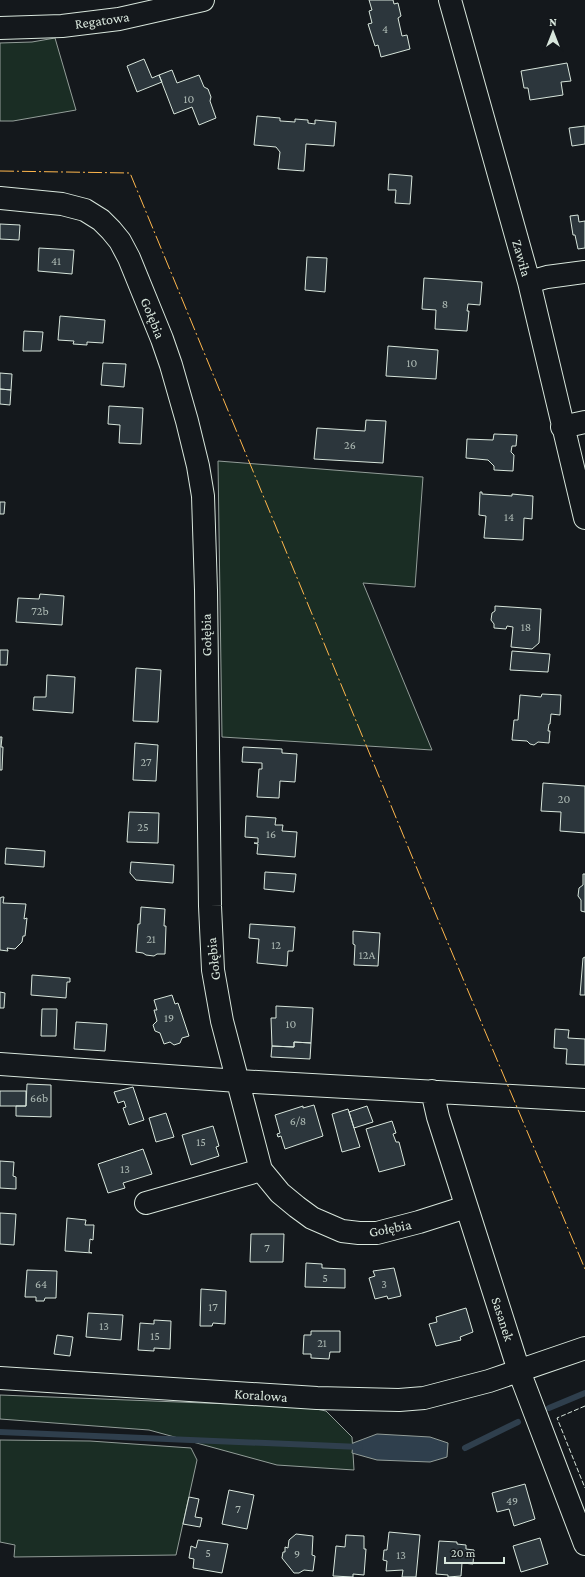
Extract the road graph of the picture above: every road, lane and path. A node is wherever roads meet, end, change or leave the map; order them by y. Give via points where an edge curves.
1 (203, 0) edge
2 (450, 0) edge
3 (0, 28) edge
4 (0, 198) edge
5 (585, 272) edge
6 (529, 282) junction
7 (585, 422) edge
8 (562, 427) junction
9 (585, 518) edge
10 (0, 1064) edge
11 (238, 1081) junction
12 (432, 1091) junction
13 (585, 1100) edge
14 (261, 1170) junction
15 (146, 1202) dead end
16 (466, 1207) junction
17 (585, 1348) edge
18 (519, 1371) junction
19 (0, 1378) edge
20 (585, 1544) edge

1 - 3 street, Regatowa via 119,19 62,26
2 - 6 street, Zawiła
4 - 11 street, Gołębia via 62,204 85,210 111,230 129,258 162,339 187,421 203,496 210,934 222,1021
5 - 6 street
6 - 8 street, Zawiła
7 - 8 street
8 - 9 street, Zawiła
10 - 11 street
11 - 12 street
11 - 14 street, Gołębia
12 - 13 street
12 - 16 street, Sasanek
14 - 15 street
14 - 16 street, Gołębia via 280,1193 297,1207 312,1218 342,1231 377,1233
16 - 18 street, Sasanek
17 - 18 street, Koralowa
18 - 19 street, Koralowa via 424,1398 399,1400 316,1398
18 - 20 street, Sasanek

